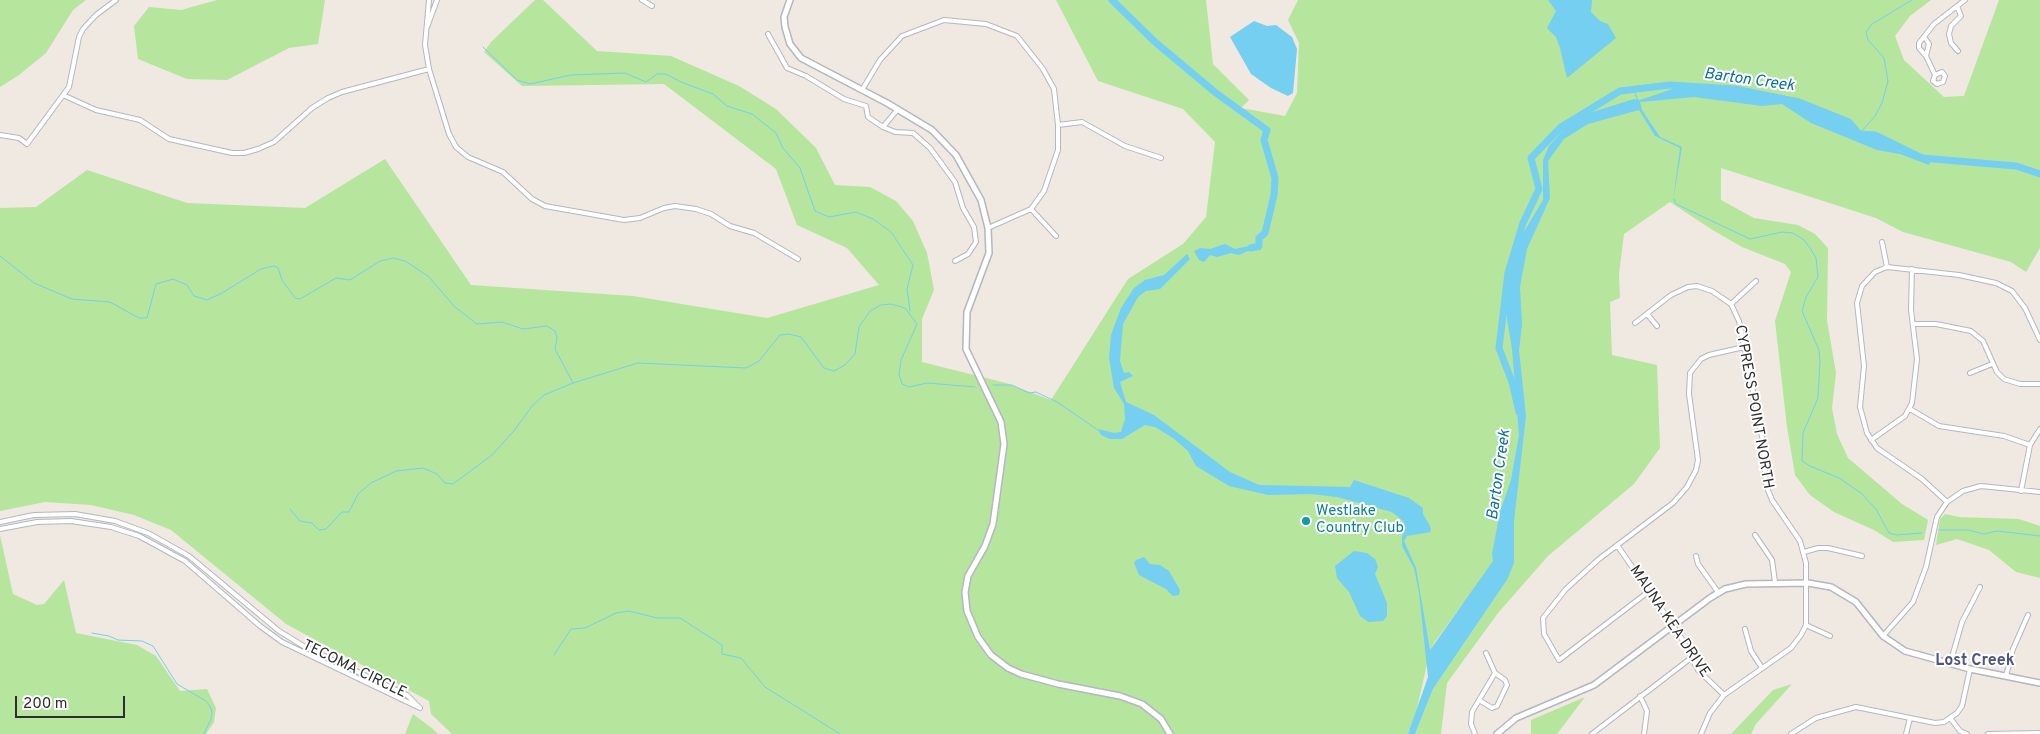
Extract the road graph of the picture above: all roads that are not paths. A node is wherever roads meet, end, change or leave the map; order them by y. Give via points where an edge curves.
1 (116, 0) edge
2 (429, 0) edge
3 (437, 0) edge
4 (642, 0) edge
5 (790, 0) edge
6 (1965, 0) edge
7 (652, 6) dead end
8 (1957, 6) junction
9 (426, 29) junction
10 (768, 34) dead end
11 (1925, 38) junction
12 (1958, 51) dead end
13 (1926, 56) junction
14 (429, 69) junction
15 (1935, 75) dead end
16 (862, 90) junction
17 (62, 95) junction
18 (898, 109) junction
19 (1058, 125) junction
20 (883, 127) junction
21 (0, 135) edge
22 (1160, 158) dead end
23 (1031, 209) junction
24 (988, 228) junction
25 (1056, 236) dead end
26 (1882, 242) dead end
27 (798, 259) dead end
28 (956, 260) dead end
29 (1887, 267) junction
30 (1912, 269) junction
31 (1756, 281) dead end
32 (1731, 304) junction
33 (1647, 314) junction
34 (1635, 323) dead end
35 (1913, 324) junction
36 (1657, 326) dead end
37 (2040, 340) edge
38 (1744, 347) junction
39 (1992, 364) junction
40 (1970, 373) dead end
41 (2040, 384) edge
42 (1910, 409) junction
43 (2040, 429) edge
44 (1871, 440) junction
45 (2030, 445) junction
46 (2021, 491) junction
47 (2040, 492) edge
48 (1947, 502) junction
49 (43, 514) junction
50 (43, 521) junction
51 (0, 522) edge
52 (136, 528) junction
53 (0, 529) edge
54 (142, 530) junction
55 (134, 534) junction
56 (1755, 535) dead end
57 (139, 536) junction
58 (1617, 545) junction
59 (1804, 552) junction
60 (1696, 556) dead end
61 (1862, 556) dead end
62 (1775, 582) junction
63 (1808, 583) junction
64 (222, 584) junction
65 (1980, 587) dead end
66 (218, 589) junction
67 (228, 589) junction
68 (1648, 592) junction
69 (1718, 592) junction
70 (223, 594) junction
71 (2028, 615) dead end
72 (1673, 625) junction
73 (1806, 626) junction
74 (1745, 629) dead end
75 (1830, 636) dead end
76 (1883, 636) junction
77 (300, 644) junction
78 (305, 647) junction
79 (297, 650) junction
80 (303, 653) junction
81 (1486, 653) dead end
82 (1692, 658) junction
83 (1950, 664) junction
84 (1762, 668) junction
85 (1970, 668) junction
86 (1495, 673) junction
87 (2006, 676) junction
88 (2040, 683) edge
89 (1724, 695) junction
90 (1640, 696) junction
91 (1479, 700) junction
92 (1910, 718) junction
93 (1951, 719) junction
94 (2040, 733) edge
95 (1170, 734) edge
96 (1475, 734) edge
97 (1497, 734) edge
98 (1592, 734) edge
99 (1644, 734) edge
100 (1701, 734) edge
101 (1791, 734) edge
102 (1906, 734) edge
103 (1967, 734) edge
104 (1988, 734) edge

1 - 17 street via 83,29 72,79
2 - 9 street
3 - 9 street
4 - 7 street
5 - 16 street via 784,18 795,51 809,64
6 - 8 street
8 - 11 street via 1934,24
8 - 12 street via 1962,16 1951,26 1949,37
9 - 14 street via 425,51
10 - 20 street via 786,68 844,99 866,106 868,117
11 - 13 street via 1929,44
11 - 13 street via 1918,46
13 - 15 street
14 - 17 street via 328,98 274,142 232,154 169,139 140,120 96,110
14 - 27 street via 456,147 474,161 503,172 540,204 624,220 675,206 696,209 730,226 754,233
16 - 18 street
16 - 19 street via 880,60 902,36 944,20 986,24 1017,36 1043,68 1054,89
17 - 21 street via 27,144 19,138
18 - 20 street
18 - 24 street via 932,130 956,155 981,200
19 - 22 street via 1082,122 1125,146
19 - 23 street via 1058,150 1044,191
20 - 28 street via 921,139 954,182 976,238 972,249
23 - 24 street
23 - 25 street
24 - 95 street via 987,263 971,297 965,336 972,365 1001,422 1004,444 993,524 966,583 965,600 972,623 984,647 1008,668 1046,682 1132,699 1152,711
26 - 29 street
29 - 30 street
29 - 44 street via 1875,272 1862,286 1857,303 1864,366 1861,415
30 - 35 street via 1910,298
30 - 37 street via 1996,283 2012,291 2025,308
31 - 32 street
32 - 33 street, CYPRESS POINT NORTH via 1712,291 1696,286 1679,289
32 - 38 street, CYPRESS POINT NORTH via 1739,321
33 - 34 street, CYPRESS POINT NORTH
33 - 36 street
35 - 39 street via 1936,324 1971,331 1983,341
35 - 42 street via 1917,367
38 - 58 street via 1709,355 1694,366 1688,382 1698,450 1693,479 1673,502
38 - 59 street, CYPRESS POINT NORTH via 1763,442 1766,485
39 - 40 street
39 - 41 street via 1997,372 2012,382
42 - 44 street
42 - 45 street via 1939,426 2004,436
43 - 45 street
44 - 48 street
45 - 46 street
46 - 47 street
46 - 48 street via 1981,486 1963,491
48 - 76 street via 1937,517 1926,567 1912,602
49 - 50 street
49 - 51 street, TECOMA CIRCLE
49 - 52 street, TECOMA CIRCLE via 89,516
50 - 53 street, TECOMA CIRCLE
50 - 55 street, TECOMA CIRCLE via 84,522
52 - 54 street, TECOMA CIRCLE
52 - 55 street
54 - 57 street
54 - 64 street, TECOMA CIRCLE via 178,548
55 - 57 street, TECOMA CIRCLE
56 - 62 street via 1772,560
57 - 66 street, TECOMA CIRCLE via 174,554
58 - 68 street, MAUNA KEA DRIVE
58 - 68 street via 1578,577 1547,610 1543,618 1544,634 1559,660
59 - 61 street via 1828,548
59 - 63 street, CYPRESS POINT NORTH
60 - 69 street
62 - 63 street
62 - 69 street via 1736,585
63 - 73 street, CYPRESS POINT NORTH
63 - 76 street via 1831,587 1856,602
64 - 66 street
64 - 67 street, TECOMA CIRCLE
65 - 83 street via 1962,622
66 - 70 street, TECOMA CIRCLE
67 - 70 street
67 - 77 street, TECOMA CIRCLE via 272,626
68 - 72 street, MAUNA KEA DRIVE
69 - 72 street
70 - 79 street, TECOMA CIRCLE via 271,634
71 - 87 street via 2012,648
72 - 82 street, MAUNA KEA DRIVE
72 - 97 street via 1594,685 1516,718
73 - 75 street
73 - 84 street via 1791,648
74 - 84 street via 1751,651
76 - 83 street via 1905,651
77 - 78 street, TECOMA CIRCLE
77 - 79 street
78 - 80 street
78 - 80 street, TECOMA CIRCLE via 407,696 420,708
79 - 80 street, TECOMA CIRCLE
81 - 86 street
82 - 89 street, MAUNA KEA DRIVE via 1698,670
82 - 90 street
83 - 85 street
84 - 89 street
85 - 87 street
85 - 93 street via 1962,706
86 - 91 street
86 - 91 street via 1507,685 1497,706 1492,708
87 - 88 street
89 - 100 street
90 - 98 street
90 - 99 street via 1647,711
91 - 96 street via 1471,718
92 - 93 street via 1935,723
92 - 101 street via 1863,707 1848,708 1816,718
92 - 102 street
93 - 103 street via 1960,731
94 - 104 street

